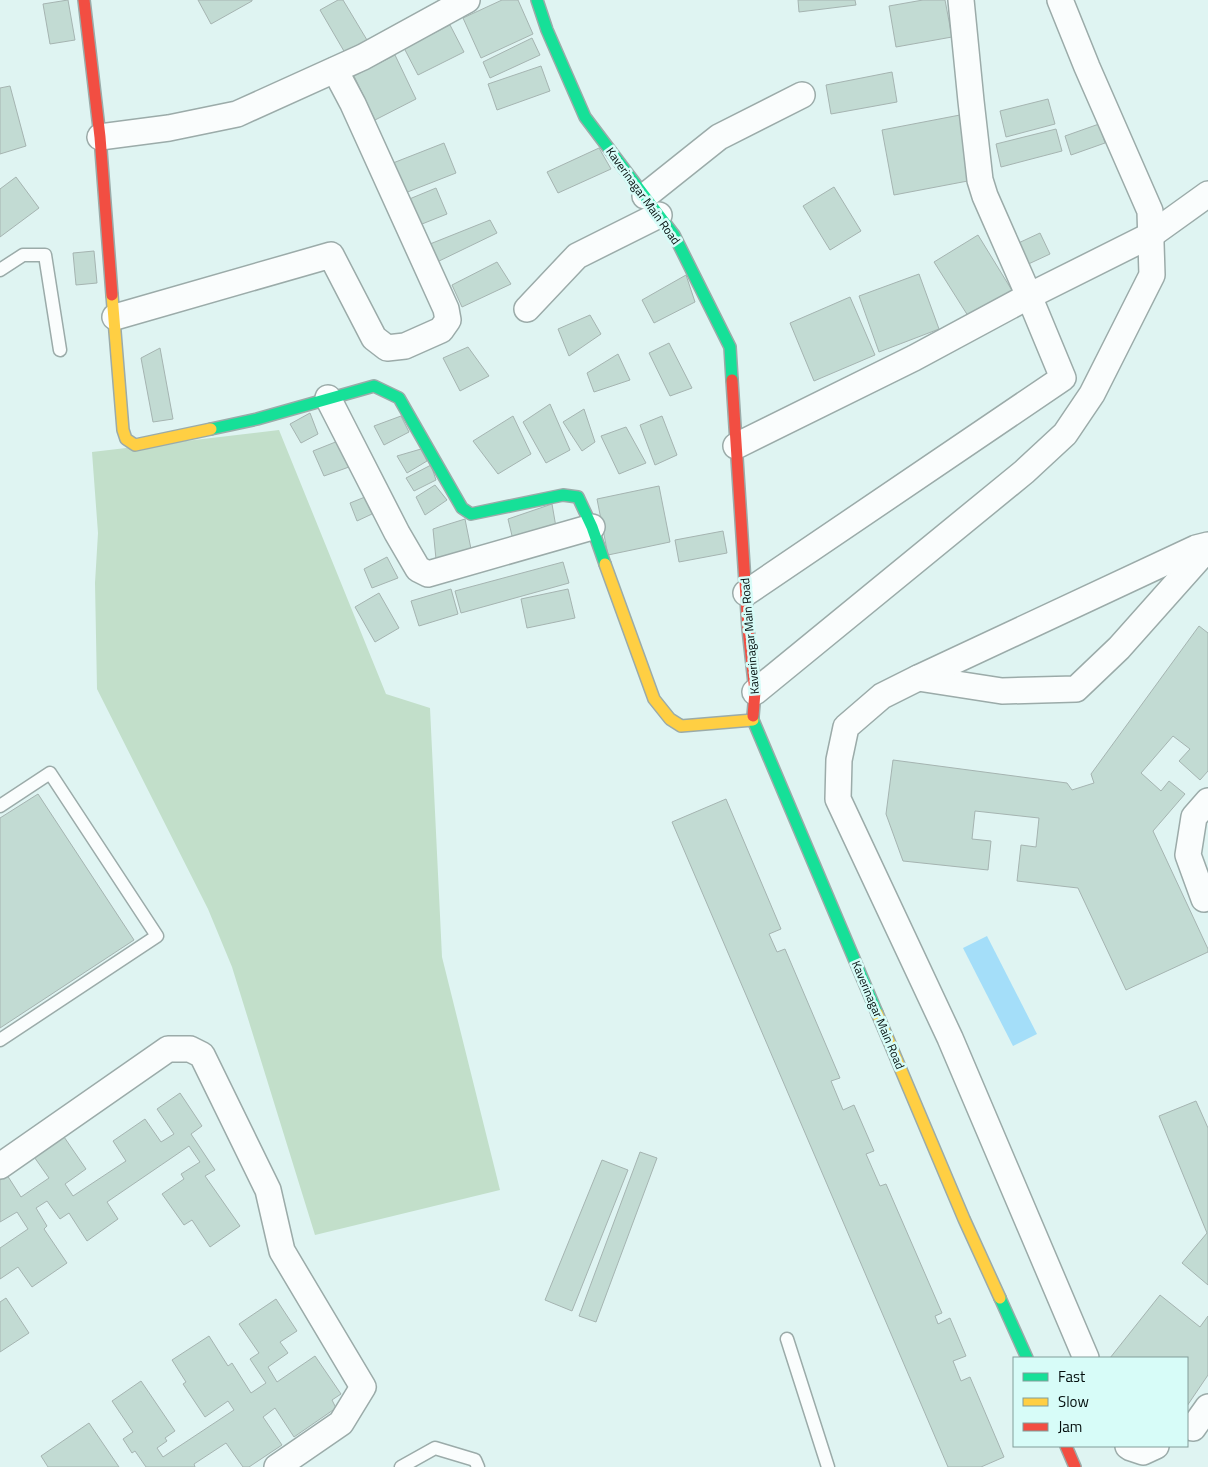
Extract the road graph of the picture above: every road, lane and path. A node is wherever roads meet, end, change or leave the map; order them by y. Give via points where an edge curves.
1 (84, 0) edge
2 (467, 0) edge
3 (537, 0) edge
4 (961, 0) edge
5 (1060, 0) edge
6 (335, 70) junction
7 (802, 95) dead end
8 (100, 136) junction
9 (1208, 194) edge
10 (652, 206) junction
11 (1151, 235) junction
12 (0, 270) edge
13 (1029, 296) junction
14 (527, 310) dead end
15 (115, 317) junction
16 (60, 350) dead end
17 (328, 398) junction
18 (736, 446) junction
19 (592, 528) junction
20 (1208, 546) edge
21 (746, 593) junction
22 (918, 678) junction
23 (756, 692) junction
24 (753, 720) junction
25 (1208, 801) edge
26 (0, 806) edge
27 (1204, 899) dead end
28 (0, 1040) edge
29 (0, 1166) edge
30 (787, 1339) dead end
31 (1027, 1357) edge
32 (1086, 1357) edge
33 (1208, 1407) edge
34 (1196, 1428) edge
35 (1066, 1447) edge
36 (1130, 1447) edge
37 (1154, 1447) edge
38 (277, 1467) edge
39 (400, 1467) edge
40 (478, 1467) edge
41 (828, 1467) edge
42 (1075, 1467) edge

1 - 8 street
2 - 6 street
3 - 10 street, Kaverinagar Main Road via 586,117
4 - 13 street via 980,180
5 - 11 street via 1150,211
6 - 8 street via 237,114 169,128
6 - 15 street via 446,309 448,320 441,330 406,346 387,348 374,338 331,255
7 - 10 street via 719,137
8 - 15 street
9 - 11 street
10 - 14 street via 576,256
10 - 18 street, Kaverinagar Main Road via 674,235 730,347
11 - 13 street
11 - 23 street via 1152,275 1092,394 1065,434 1024,472
12 - 16 lane via 23,255 45,255
13 - 18 street via 914,358
13 - 21 street via 1063,378
15 - 17 street via 123,430 126,439 135,445 257,419
17 - 19 street via 374,386 399,398 462,508 471,514 563,495 578,497
17 - 19 street via 418,569 428,574
18 - 21 street, Kaverinagar Main Road
19 - 24 street via 654,699 670,719 681,726
20 - 22 street via 1196,548
20 - 22 street via 1120,648 1076,689 1002,691
21 - 23 street, Kaverinagar Main Road
22 - 32 street via 882,696 846,727 839,760 838,799 950,1038
23 - 24 street, Kaverinagar Main Road
24 - 31 street, Kaverinagar Main Road via 964,1218
25 - 27 street via 1194,817 1188,855
26 - 28 lane via 50,773 157,936
29 - 38 street via 168,1049 190,1049 202,1055 268,1190 282,1251 363,1387 341,1423
30 - 41 lane
33 - 34 street
35 - 42 street
36 - 37 street via 1143,1452
39 - 40 lane via 435,1448 475,1460

